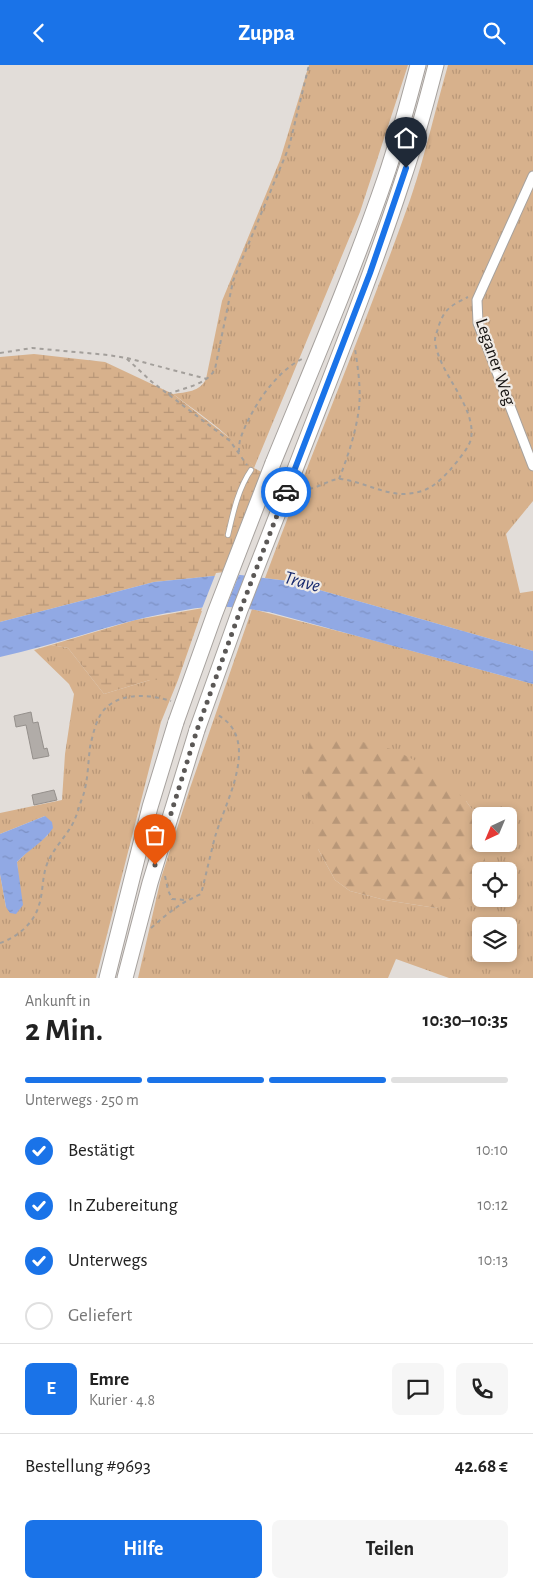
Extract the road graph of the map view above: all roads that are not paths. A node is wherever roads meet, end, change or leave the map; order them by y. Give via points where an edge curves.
1 (418, 65) edge
2 (436, 65) edge
3 (533, 176) edge
4 (533, 466) edge
5 (251, 470) road end
6 (228, 535) dead end
7 (107, 978) edge
8 (125, 978) edge

1 - 7 highway, bridge via 385,177 353,267 273,463 176,722 150,807
2 - 8 highway, bridge via 399,192 370,273 295,479 240,611 197,730 152,874
3 - 4 street, Leganer Weg via 477,300 478,323
5 - 6 lane via 244,480

